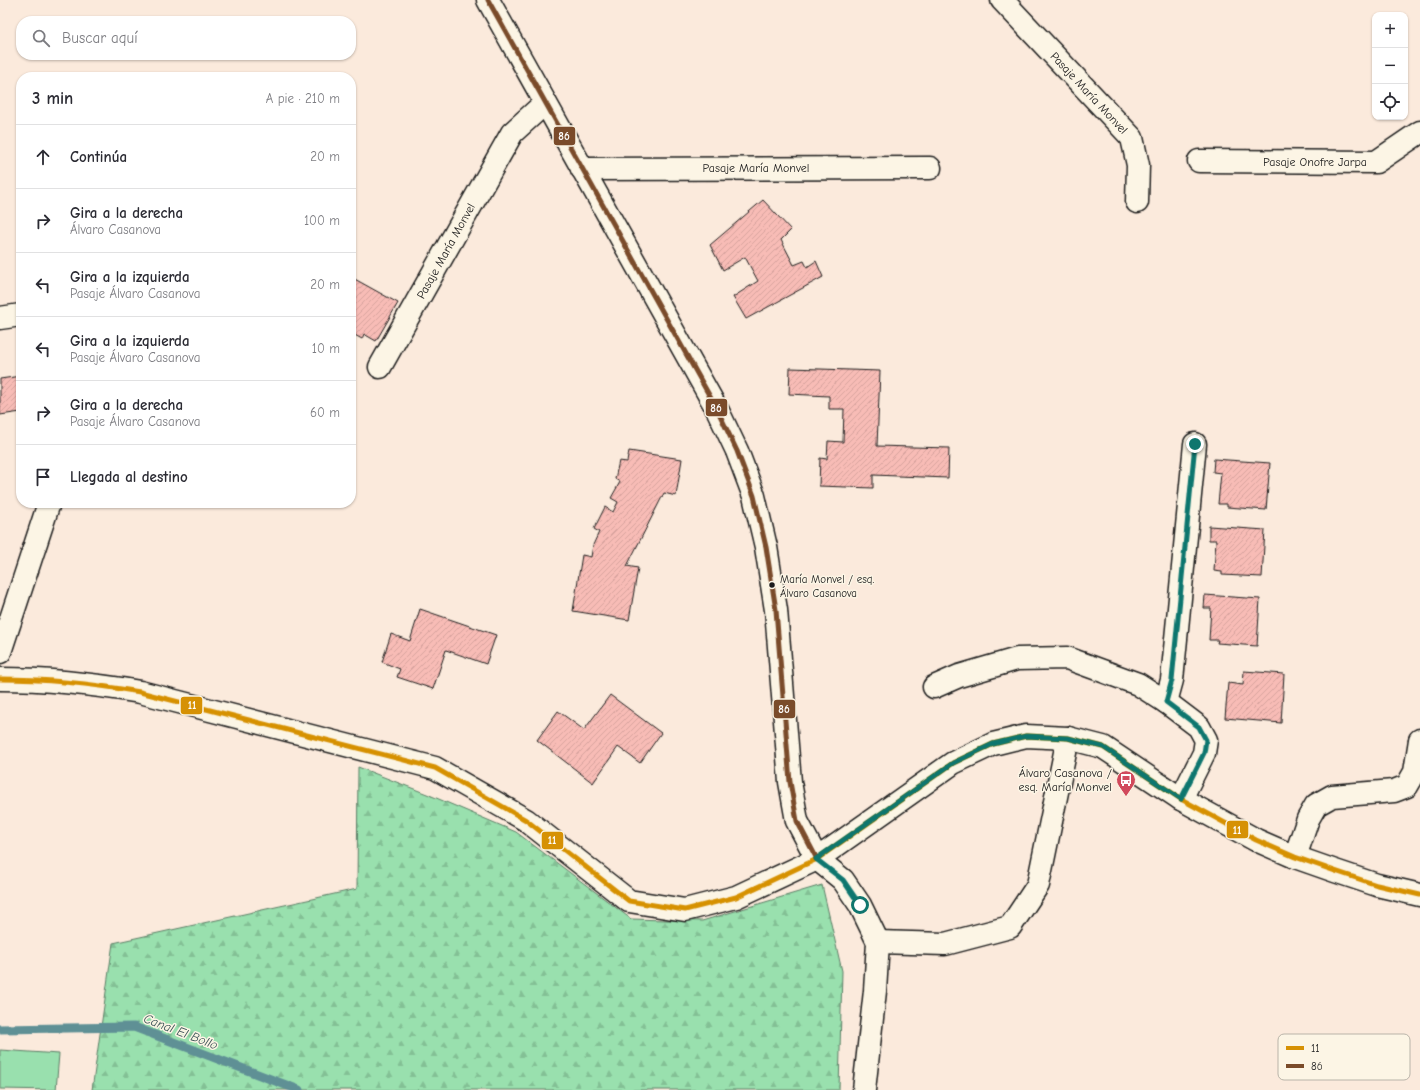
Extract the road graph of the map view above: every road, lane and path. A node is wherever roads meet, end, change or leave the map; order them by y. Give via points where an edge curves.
1 (488, 0) edge
2 (1002, 0) edge
3 (545, 103) junction
4 (1420, 132) edge
5 (1199, 161) dead end
6 (582, 168) junction
7 (930, 168) dead end
8 (1137, 202) dead end
9 (16, 316) edge
10 (0, 318) edge
11 (380, 367) dead end
12 (1195, 444) dead end
13 (47, 508) edge
14 (0, 652) edge
15 (0, 679) edge
16 (934, 687) dead end
17 (1166, 702) junction
18 (1068, 738) junction
19 (1420, 740) edge
20 (1181, 799) junction
21 (1295, 857) junction
22 (816, 859) junction
23 (1420, 895) edge
24 (878, 942) junction
25 (864, 1090) edge

1 - 3 street
2 - 8 street, Pasaje María Monvel via 1132,138 1138,165
3 - 6 street
3 - 11 street, Pasaje María Monvel via 512,134
4 - 5 street, Pasaje Onofre Jarpa via 1376,162
6 - 7 street, Pasaje María Monvel
6 - 22 street via 718,411 754,496 766,547 776,610 790,782 796,821
9 - 10 street
12 - 17 street via 1172,680
13 - 14 street
15 - 22 street via 41,679 140,692 435,768 526,820 629,901 685,910 736,897
16 - 17 street via 959,676 1017,659 1067,658 1138,684
17 - 20 street via 1199,727 1206,740 1204,753
18 - 20 street via 1103,747
18 - 22 street via 1026,736 993,744 953,763
18 - 24 street via 1038,885 1010,927 945,944
19 - 21 street via 1415,772 1407,786 1394,791 1332,796 1316,805 1308,818
20 - 21 street via 1256,840
21 - 23 street via 1377,885
22 - 24 street via 843,880 860,905
24 - 25 street

